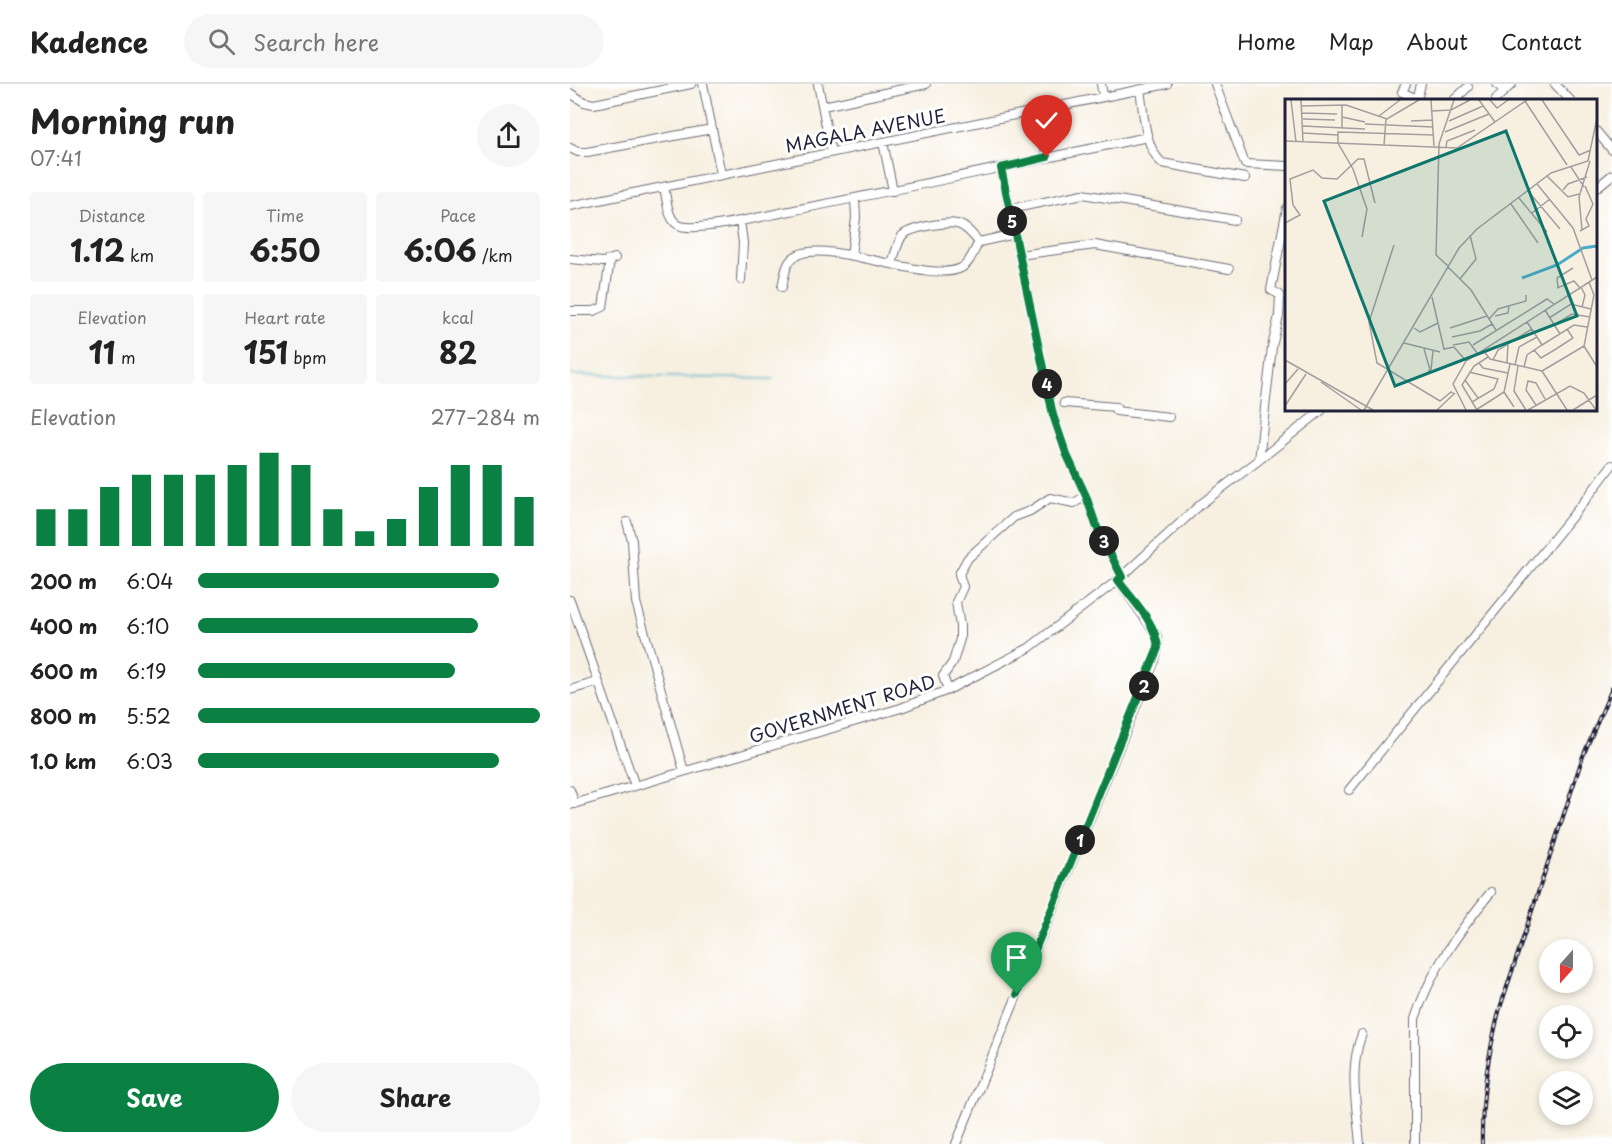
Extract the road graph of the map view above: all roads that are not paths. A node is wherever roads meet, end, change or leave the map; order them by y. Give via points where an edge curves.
1 (691, 84) edge
2 (703, 84) edge
3 (818, 84) edge
4 (926, 84) edge
5 (1101, 84) edge
6 (1167, 84) edge
7 (1215, 84) edge
8 (1406, 84) edge
9 (1421, 84) edge
10 (1497, 84) edge
11 (1512, 84) edge
12 (1556, 84) edge
13 (1468, 87) dead end
14 (1140, 90) junction
15 (1504, 91) junction
16 (570, 93) edge
17 (1104, 96) junction
18 (1400, 96) edge
19 (1417, 99) edge
20 (1455, 99) edge
21 (1496, 99) dead end
22 (1569, 99) edge
23 (823, 106) junction
24 (1037, 111) junction
25 (712, 129) junction
26 (1597, 132) edge
27 (1148, 137) junction
28 (883, 142) junction
29 (570, 148) edge
30 (1612, 150) edge
31 (831, 152) junction
32 (1047, 157) junction
33 (1285, 166) edge
34 (1001, 168) junction
35 (722, 174) junction
36 (1612, 175) edge
37 (1245, 178) dead end
38 (664, 187) junction
39 (1597, 187) edge
40 (892, 190) junction
41 (855, 198) junction
42 (570, 206) edge
43 (1010, 209) junction
44 (1285, 218) edge
45 (1235, 220) dead end
46 (740, 221) junction
47 (1015, 234) junction
48 (980, 242) junction
49 (851, 255) junction
50 (1020, 255) junction
51 (570, 260) edge
52 (892, 263) junction
53 (1229, 269) dead end
54 (741, 280) dead end
55 (783, 287) dead end
56 (570, 311) edge
57 (1283, 316) edge
58 (1064, 403) dead end
59 (1321, 411) edge
60 (1169, 417) dead end
61 (1259, 460) junction
62 (1612, 465) edge
63 (1086, 496) junction
64 (627, 522) dead end
65 (1120, 578) junction
66 (570, 600) edge
67 (597, 682) junction
68 (570, 690) edge
69 (948, 690) junction
70 (684, 771) junction
71 (635, 786) junction
72 (570, 790) edge
73 (1349, 790) dead end
74 (572, 804) edge
75 (1491, 892) dead end
76 (1362, 1034) dead end
77 (956, 1144) edge
78 (1360, 1144) edge
79 (1415, 1144) edge

1 - 16 street via 594,104
2 - 25 street
3 - 23 street
4 - 23 street
5 - 17 street
6 - 14 street, MAGALA AVENUE
7 - 33 street via 1245,164
8 - 18 street
9 - 19 street
10 - 15 street
11 - 15 street
12 - 22 street
13 - 20 street
14 - 17 street, MAGALA AVENUE
14 - 27 street
15 - 21 street
17 - 24 street, MAGALA AVENUE
23 - 31 street
24 - 28 street, MAGALA AVENUE
24 - 32 street
25 - 29 street via 587,152
25 - 35 street
26 - 30 street
27 - 32 street
27 - 37 street via 1155,157 1168,165
28 - 31 street, MAGALA AVENUE
28 - 40 street
31 - 35 street, MAGALA AVENUE
32 - 34 street
34 - 40 street
34 - 43 street
35 - 38 street, MAGALA AVENUE
36 - 39 street
38 - 42 street, MAGALA AVENUE
38 - 46 street via 675,224 689,227
40 - 41 street
41 - 46 street
41 - 49 street
43 - 45 street via 1083,194
43 - 47 street
44 - 57 street via 1271,290 1280,295
46 - 54 street
47 - 48 street
47 - 50 street
48 - 52 street via 963,268 952,271 917,270
48 - 52 street via 957,224 910,230 900,241
49 - 52 street
49 - 55 street via 796,255 790,259
50 - 53 street via 1095,244
50 - 63 street via 1053,415
51 - 56 street via 613,259 603,306 594,311
57 - 61 street via 1272,346
58 - 60 street
59 - 61 street, GOVERNMENT ROAD
61 - 65 street, GOVERNMENT ROAD via 1201,504
62 - 73 street
63 - 65 street
63 - 69 street via 1074,503 1050,498 1014,517 966,561 960,574 963,587 956,602 960,639 953,662 943,676
64 - 70 street via 636,602
65 - 69 street, GOVERNMENT ROAD via 1029,648
65 - 77 street via 1157,636 1155,660
66 - 67 street
67 - 68 street
67 - 71 street
69 - 70 street, GOVERNMENT ROAD via 901,708
70 - 71 street, GOVERNMENT ROAD
71 - 74 street, GOVERNMENT ROAD
72 - 74 street
75 - 79 street via 1441,962 1415,1019
76 - 78 street via 1353,1064

